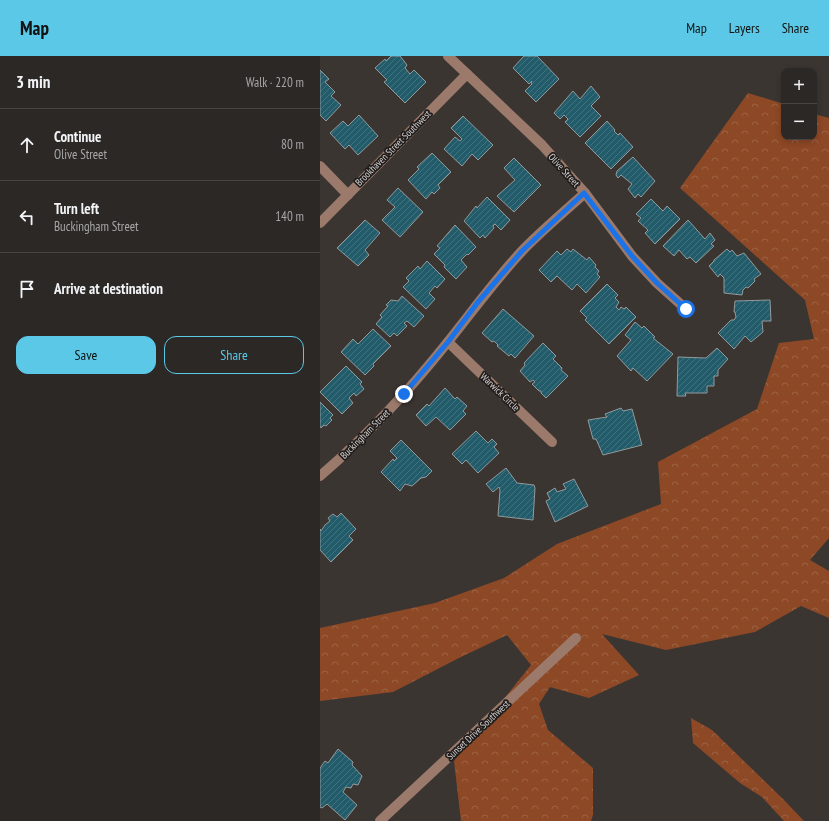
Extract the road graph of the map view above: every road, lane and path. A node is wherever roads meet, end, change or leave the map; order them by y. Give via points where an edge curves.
1 (448, 56) edge
2 (467, 74) junction
3 (320, 166) edge
4 (584, 193) junction
5 (348, 194) junction
6 (320, 223) edge
7 (686, 309) dead end
8 (448, 342) junction
9 (552, 442) dead end
10 (320, 476) edge
11 (576, 638) dead end
12 (380, 821) edge

1 - 2 street, Olive Street
2 - 4 street, Olive Street via 542,145
2 - 5 street, Brookhaven Street Southwest
3 - 5 street
4 - 7 street, Olive Street via 632,256
4 - 8 street, Buckingham Street via 522,251
5 - 6 street, Brookhaven Street Southwest
8 - 9 street, Warwick Circle
8 - 10 street, Buckingham Street via 374,427
11 - 12 street, Sunset Drive Southwest

